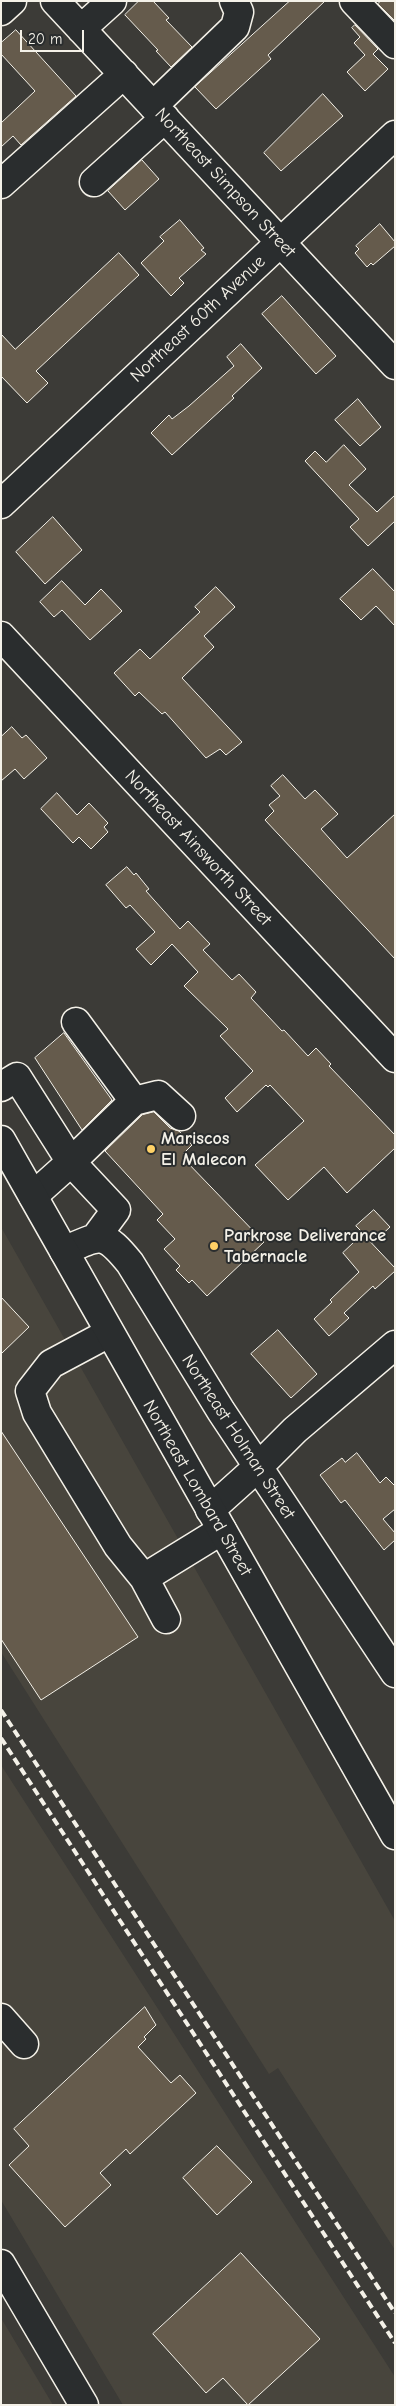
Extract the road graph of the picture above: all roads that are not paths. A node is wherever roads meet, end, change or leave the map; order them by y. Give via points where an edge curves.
1 (12, 1) edge
2 (54, 1) edge
3 (112, 1) edge
4 (234, 1) edge
5 (354, 1) edge
6 (1, 11) edge
7 (81, 29) junction
8 (395, 44) edge
9 (124, 74) junction
10 (159, 112) junction
11 (395, 135) edge
12 (94, 182) dead end
13 (1, 184) edge
14 (280, 242) junction
15 (395, 365) edge
16 (1, 504) edge
17 (1, 636) edge
18 (76, 1022) dead end
19 (392, 1050) edge
20 (1, 1087) edge
21 (134, 1100) junction
22 (181, 1116) dead end
23 (1, 1140) edge
24 (72, 1162) junction
25 (33, 1196) junction
26 (96, 1237) junction
27 (64, 1251) junction
28 (109, 1333) junction
29 (395, 1345) edge
30 (259, 1466) junction
31 (216, 1520) junction
32 (144, 1578) junction
33 (166, 1619) dead end
34 (395, 1673) edge
35 (395, 1835) edge
36 (1, 2018) edge
37 (24, 2044) dead end
38 (2, 2266) edge
39 (84, 2405) edge

1 - 6 street
2 - 7 street, Northeast Simpson Street
3 - 7 street
4 - 10 street via 239,12 235,26
5 - 8 street
7 - 9 street, Northeast Simpson Street
9 - 10 street, Northeast Simpson Street
9 - 13 street
10 - 12 street
10 - 14 street, Northeast Simpson Street
11 - 14 street, Northeast 60th Avenue
14 - 15 street, Northeast Simpson Street
14 - 16 street, Northeast 60th Avenue
17 - 19 street, Northeast Ainsworth Street
18 - 21 street
20 - 24 street via 17,1077
21 - 22 street via 158,1095
21 - 24 street
23 - 25 street, Northeast Lombard Street
24 - 25 street
24 - 26 street via 116,1210
25 - 27 street, Northeast Lombard Street
26 - 27 street
26 - 30 street, Northeast Holman Street via 118,1248 130,1263 221,1411
27 - 28 street, Northeast Lombard Street
28 - 31 street, Northeast Lombard Street
28 - 32 street via 50,1364 30,1391 37,1413 118,1546
29 - 30 street via 295,1430
30 - 31 street
30 - 34 street, Northeast Holman Street
31 - 32 street
31 - 35 street, Northeast Lombard Street
32 - 33 street
36 - 37 street
38 - 39 street

